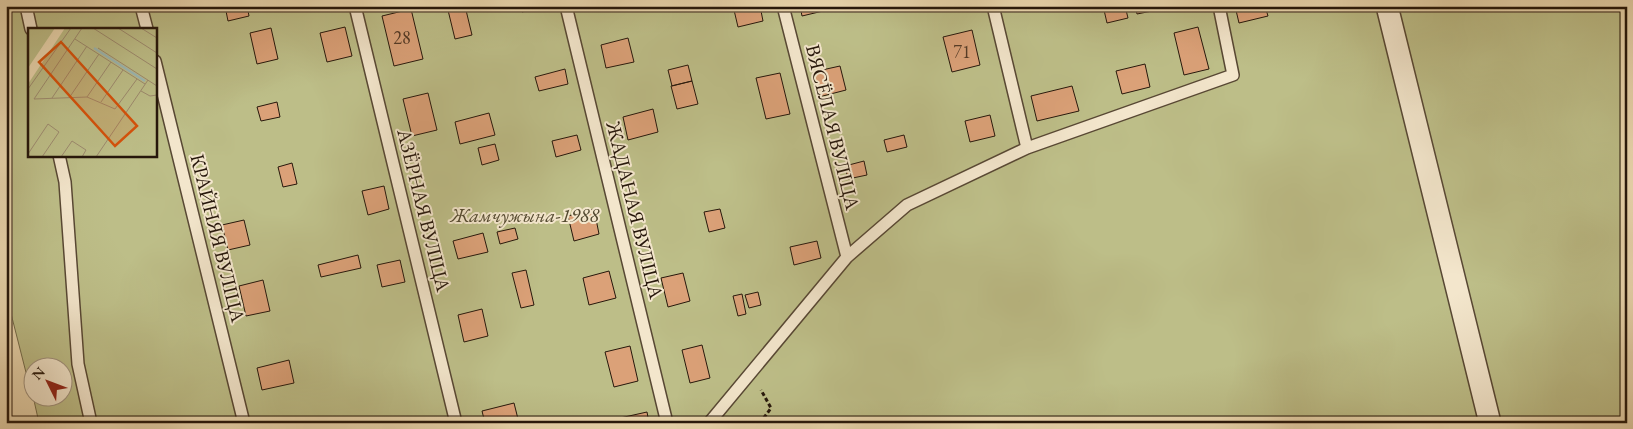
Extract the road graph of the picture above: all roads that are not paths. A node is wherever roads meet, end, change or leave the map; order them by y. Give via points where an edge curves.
1 (26, 6) edge
2 (141, 6) edge
3 (355, 6) edge
4 (566, 6) edge
5 (783, 6) edge
6 (992, 6) edge
7 (1219, 6) edge
8 (1387, 6) edge
9 (31, 28) edge
10 (147, 28) edge
11 (156, 66) edge
12 (1027, 148) junction
13 (59, 156) edge
14 (847, 257) junction
15 (91, 423) edge
16 (244, 423) edge
17 (456, 423) edge
18 (667, 423) edge
19 (708, 423) edge
20 (1490, 423) edge

1 - 9 lane
2 - 10 lane
3 - 17 lane, АЗЁРНАЯ ВУЛІЦА
4 - 18 lane, ЖАДАНАЯ ВУЛІЦА
5 - 14 lane, ВЯСЁЛАЯ ВУЛІЦА
6 - 12 lane
7 - 12 lane via 1233,75
8 - 20 street
11 - 16 lane, КРАЙНЯЯ ВУЛІЦА
12 - 14 lane via 907,205
13 - 15 lane via 65,182 78,364
14 - 19 lane

